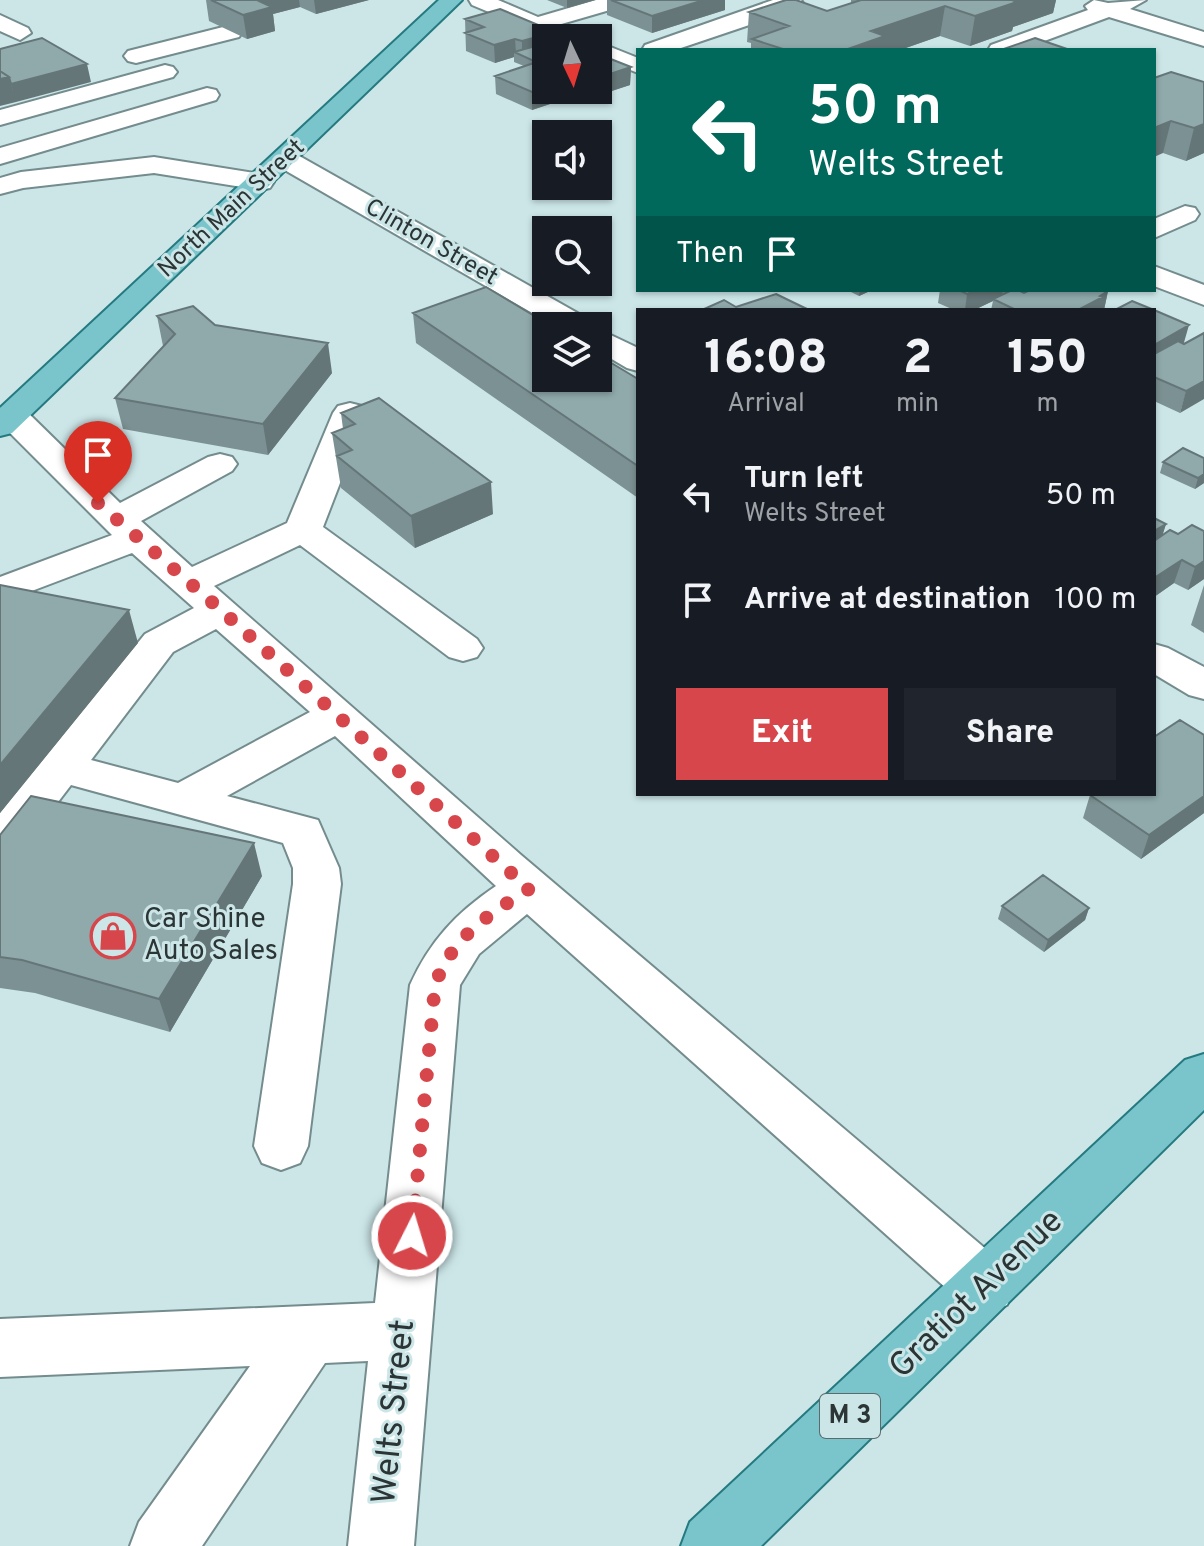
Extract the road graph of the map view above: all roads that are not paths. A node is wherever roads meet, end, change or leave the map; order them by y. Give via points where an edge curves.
1 (451, 0) edge
2 (480, 0) edge
3 (619, 0) edge
4 (784, 0) edge
5 (1079, 0) edge
6 (1135, 0) edge
7 (1109, 9) junction
8 (0, 22) edge
9 (537, 24) joint
10 (231, 32) edge
11 (20, 33) dead end
12 (1204, 39) edge
13 (659, 48) edge
14 (1004, 48) edge
15 (612, 53) edge
16 (136, 56) dead end
17 (633, 60) edge
18 (165, 72) dead end
19 (207, 95) dead end
20 (0, 118) edge
21 (0, 156) edge
22 (285, 159) junction
23 (261, 182) junction
24 (0, 186) edge
25 (1185, 214) dead end
26 (1156, 229) edge
27 (1156, 276) edge
28 (1204, 296) edge
29 (553, 312) edge
30 (612, 346) edge
31 (636, 360) edge
32 (350, 413) edge
33 (4, 415) edge
34 (220, 464) dead end
35 (127, 529) junction
36 (303, 530) junction
37 (0, 591) edge
38 (206, 596) junction
39 (463, 648) dead end
40 (1156, 658) edge
41 (1204, 685) edge
42 (339, 715) junction
43 (61, 767) junction
44 (183, 800) junction
45 (0, 845) edge
46 (529, 889) junction
47 (1204, 1076) edge
48 (281, 1146) dead end
49 (986, 1286) junction
50 (403, 1331) junction
51 (310, 1333) junction
52 (0, 1348) edge
53 (163, 1546) edge
54 (381, 1546) edge
55 (714, 1546) edge

1 - 22 main road, North Main Street
2 - 9 street
3 - 9 street
4 - 13 street via 792,3
5 - 7 street
6 - 7 street
7 - 12 street
7 - 14 street
8 - 11 street
10 - 16 street
15 - 17 street
18 - 20 street
19 - 21 street
22 - 23 main road, North Main Street
22 - 29 street, Clinton Street
23 - 24 street via 154,165
23 - 33 main road, North Main Street
25 - 26 street
27 - 28 street
30 - 31 street
32 - 36 street
33 - 35 street
34 - 35 street
35 - 37 street
35 - 38 street
36 - 38 street
36 - 39 street
38 - 42 street
38 - 43 street via 159,643
40 - 41 street
42 - 44 street
42 - 46 street
43 - 44 street
43 - 45 street
44 - 48 street via 302,832 316,868
46 - 49 street
46 - 50 street, Welts Street via 459,941 435,985
47 - 49 main road, Gratiot Avenue / M 3
49 - 55 main road, Gratiot Avenue / M 3
50 - 51 street
50 - 54 street, Welts Street
51 - 52 street
51 - 53 street

